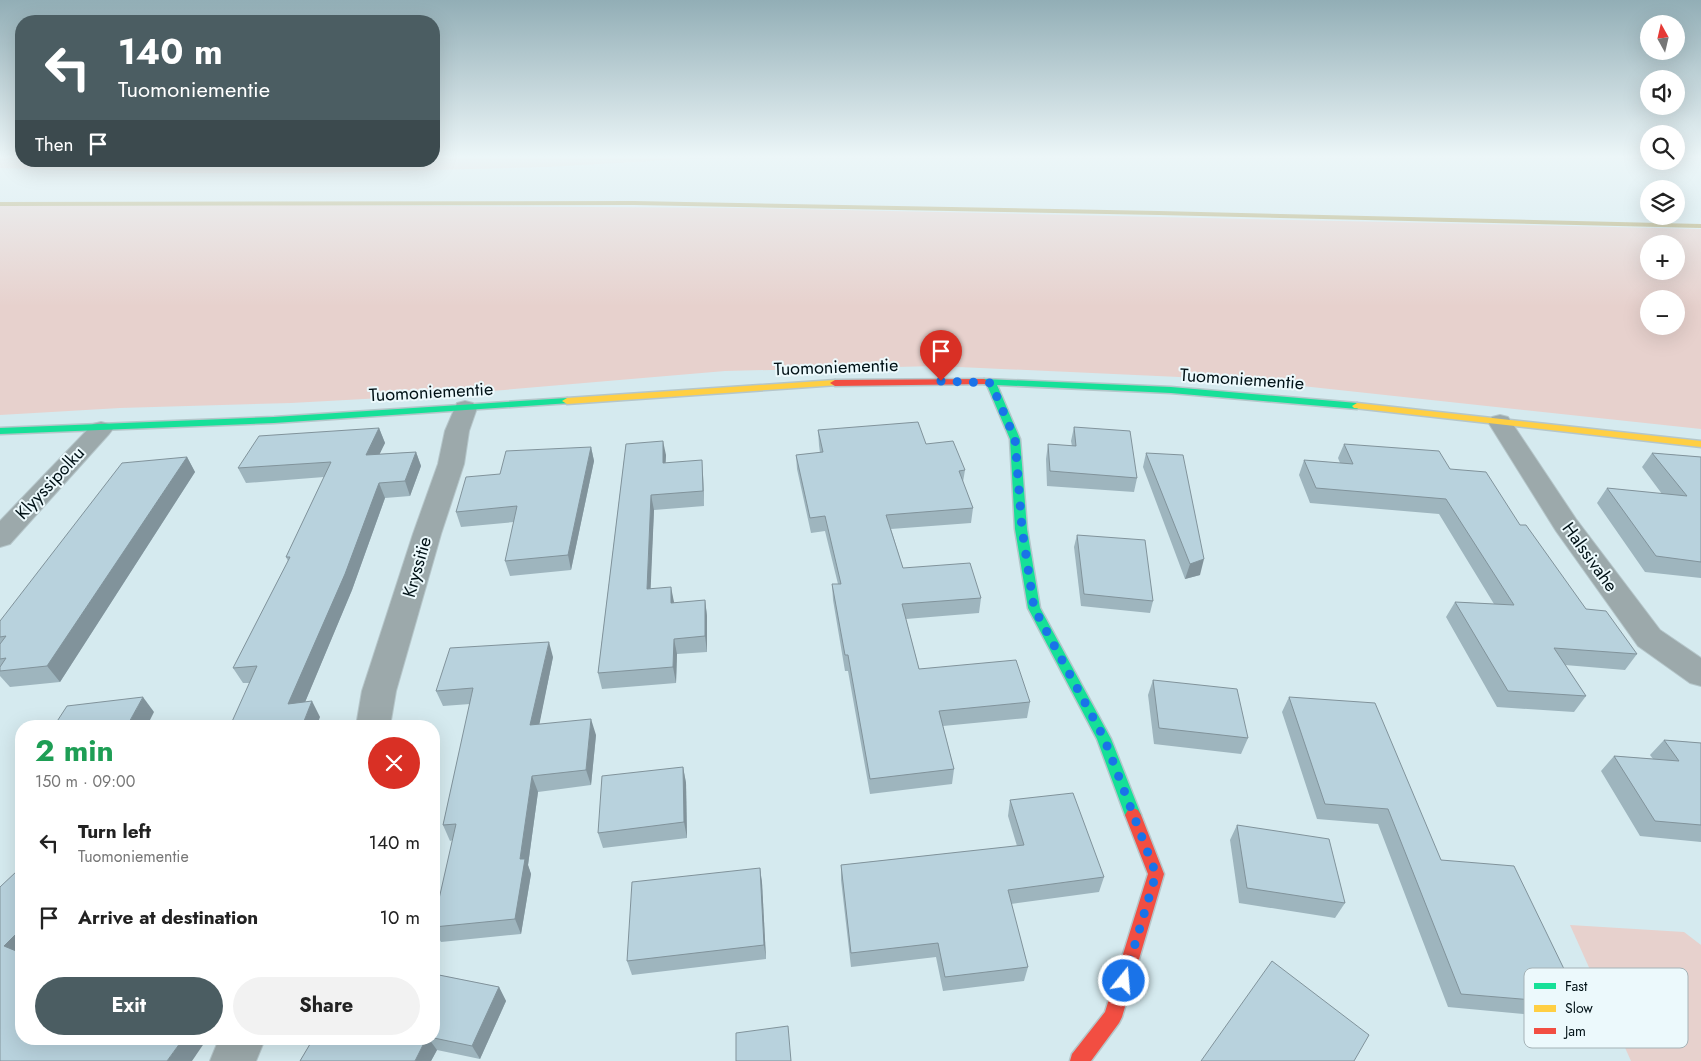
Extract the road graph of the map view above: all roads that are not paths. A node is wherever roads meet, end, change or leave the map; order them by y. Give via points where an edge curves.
1 (991, 383) junction
2 (465, 408) junction
3 (1500, 422) junction
4 (101, 429) junction
5 (0, 431) edge
6 (1701, 444) edge
7 (0, 538) edge
8 (1701, 674) edge
9 (374, 720) edge
10 (240, 1045) edge
11 (233, 1061) edge
12 (1080, 1061) edge

1 - 2 street, Tuomoniementie via 941,381 729,388
1 - 3 street, Tuomoniementie via 1250,397
1 - 12 street via 1015,439 1022,529 1034,608 1104,738 1156,874 1113,1017
2 - 4 street, Tuomoniementie
2 - 9 street, Kryssitie via 451,464 379,691
3 - 6 street, Tuomoniementie
3 - 8 street, Halssivahe via 1566,525 1649,638
4 - 5 street, Tuomoniementie
4 - 7 street, Klyyssipolku
10 - 11 street

